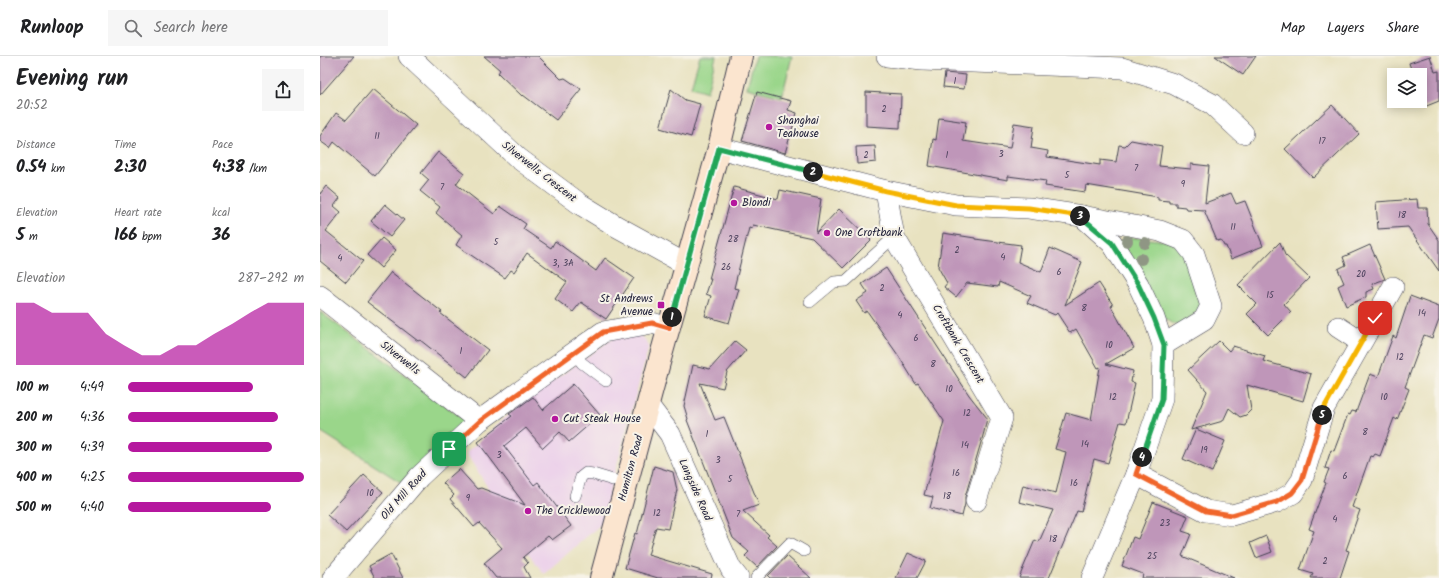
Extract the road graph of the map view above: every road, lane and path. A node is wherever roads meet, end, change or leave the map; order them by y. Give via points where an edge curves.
1 (409, 56) edge
2 (741, 56) edge
3 (887, 56) edge
4 (1243, 133) dead end
5 (719, 148) junction
6 (886, 191) junction
7 (1082, 216) junction
8 (894, 237) junction
9 (687, 265) junction
10 (1393, 286) dead end
11 (320, 296) edge
12 (810, 302) dead end
13 (1338, 327) dead end
14 (669, 328) junction
15 (1361, 342) junction
16 (1164, 345) junction
17 (574, 353) junction
18 (606, 381) dead end
19 (648, 405) junction
20 (480, 421) junction
21 (1136, 474) junction
22 (626, 484) junction
23 (575, 496) dead end
24 (976, 500) dead end
25 (804, 551) dead end
26 (333, 578) edge
27 (601, 578) edge
28 (738, 578) edge
29 (756, 578) edge
30 (1092, 578) edge

1 - 9 street, Silverwells Crescent via 518,158 580,204
2 - 5 main road, Hamilton Road
3 - 4 street via 922,60 1122,68 1174,84 1212,104
5 - 6 street
5 - 9 main road, Hamilton Road
6 - 7 street via 956,205 1029,208
6 - 8 street, Croftbank Crescent
7 - 16 street via 1112,243 1138,284
7 - 16 street via 1160,231 1184,240 1194,254 1211,306 1204,320
8 - 12 lane via 846,281 834,282
8 - 24 street, Croftbank Crescent via 1002,418
9 - 14 main road, Hamilton Road
10 - 15 street
11 - 20 street, Silverwells
13 - 15 street
14 - 17 street, Old Mill Road via 652,323 603,332
14 - 19 main road, Hamilton Road
15 - 21 street via 1324,408 1302,480 1292,493 1277,502 1232,515 1206,511
16 - 21 street via 1162,399
17 - 18 lane via 582,363
17 - 20 street, Old Mill Road
19 - 22 main road, Hamilton Road
19 - 28 street, Langside Road via 670,434 731,569
20 - 26 street, Old Mill Road via 419,477
21 - 30 street
22 - 23 lane via 586,473 581,478
22 - 27 main road, Hamilton Road
25 - 29 lane via 790,543

